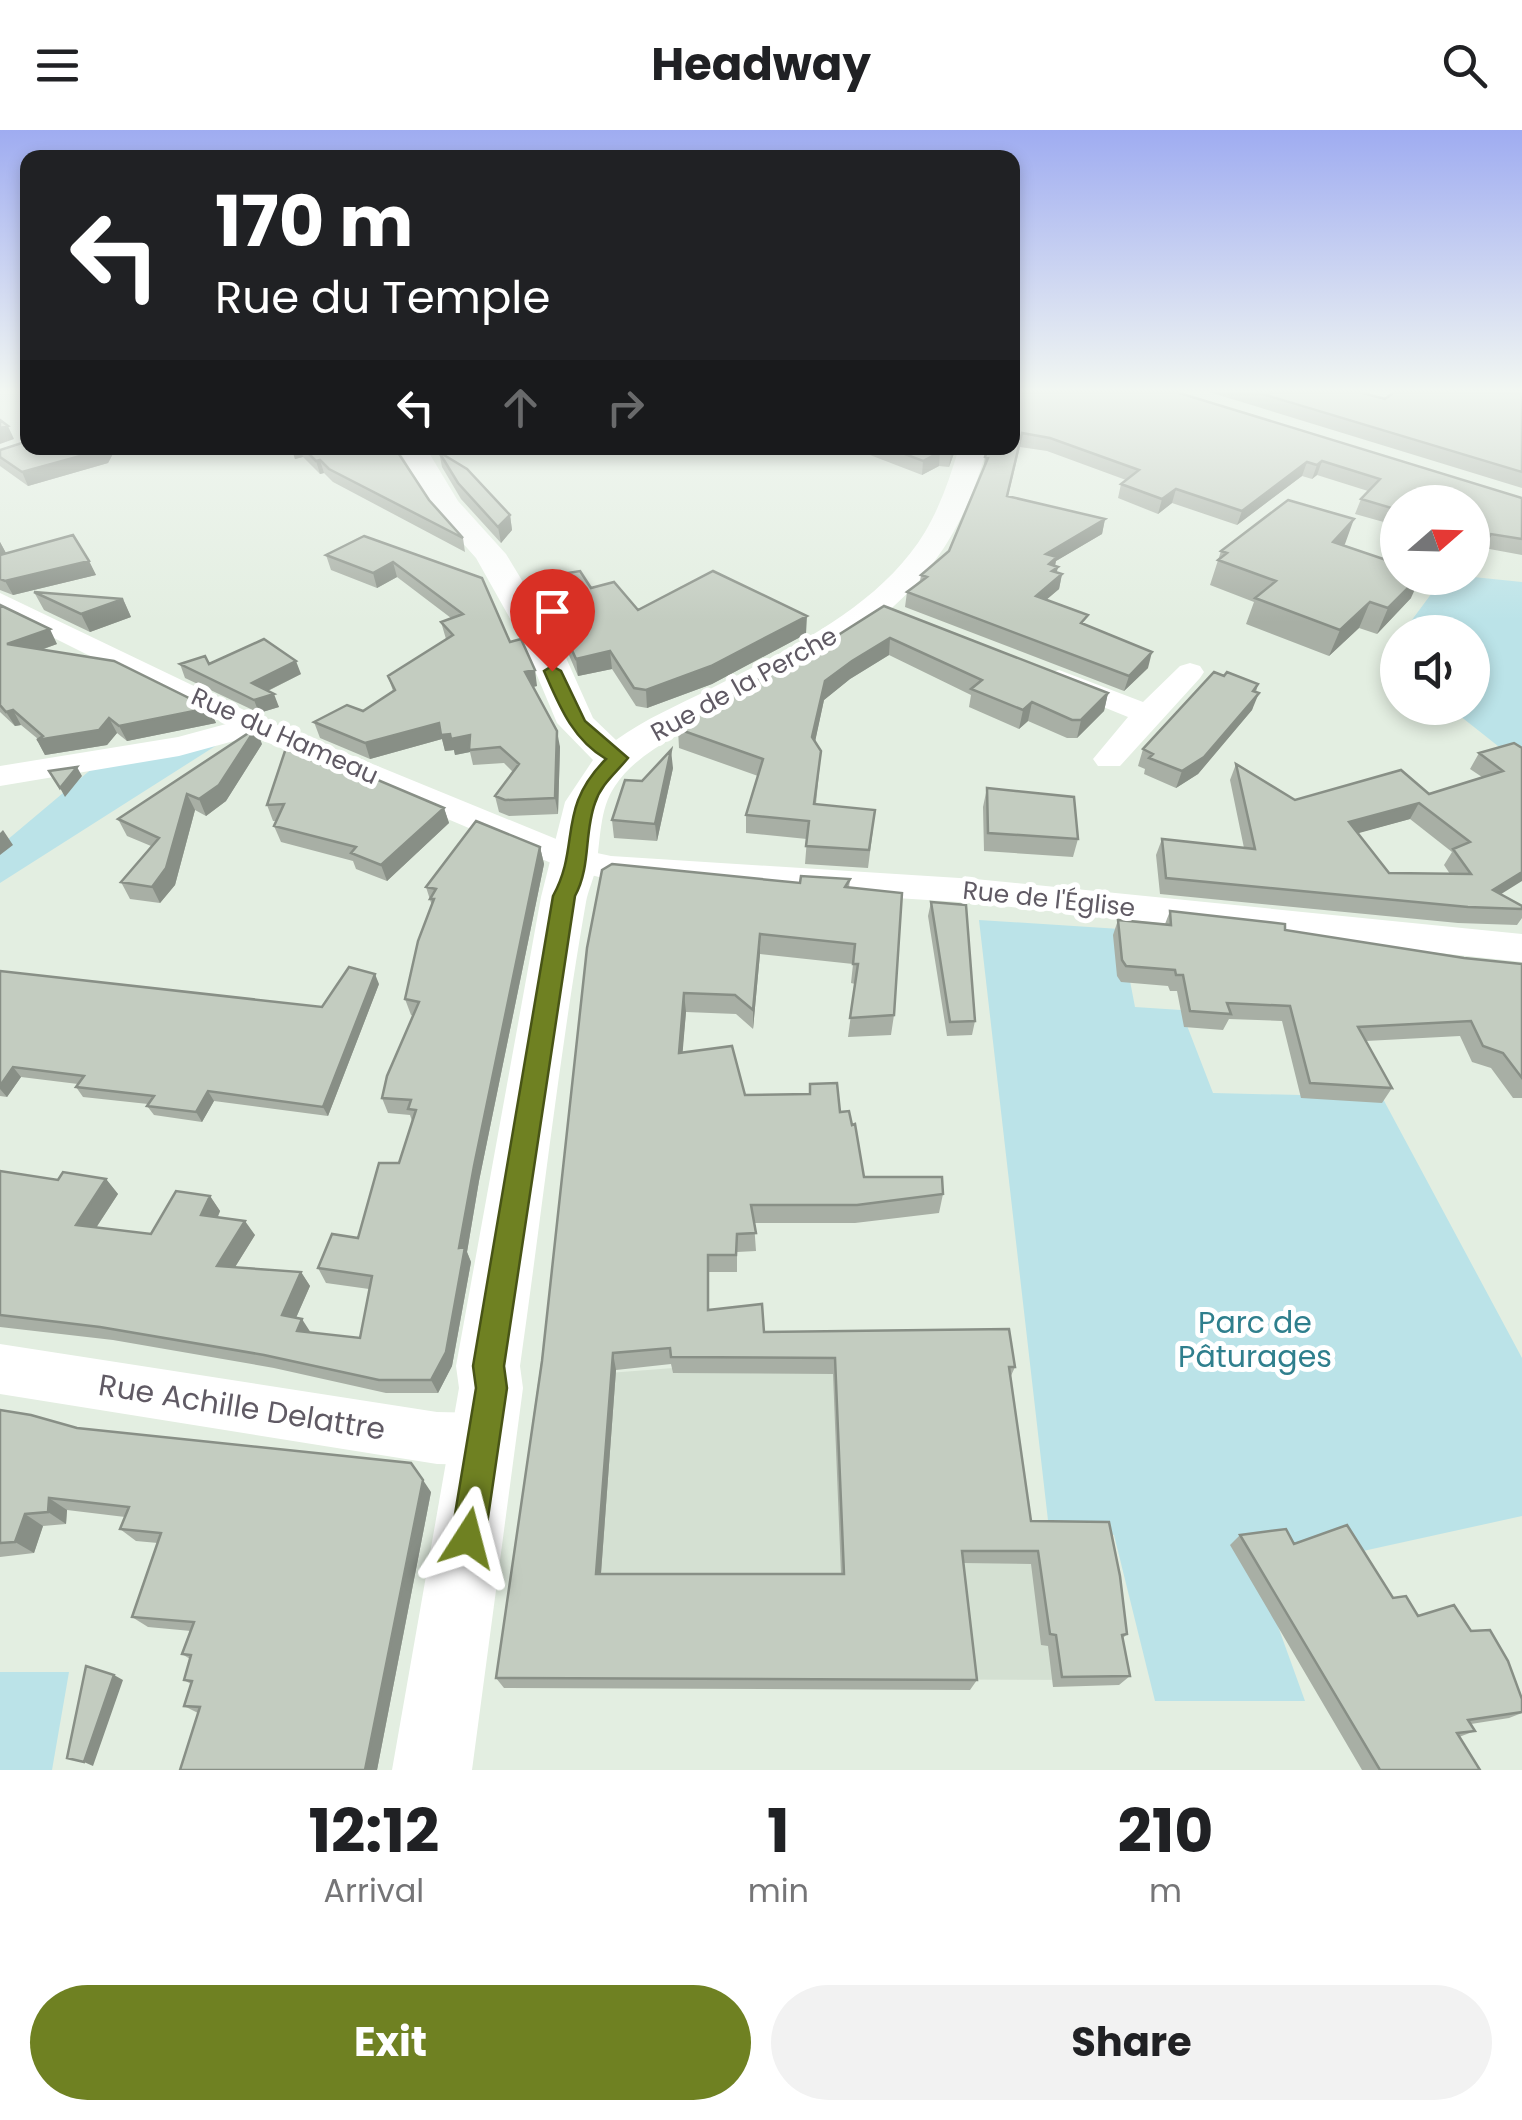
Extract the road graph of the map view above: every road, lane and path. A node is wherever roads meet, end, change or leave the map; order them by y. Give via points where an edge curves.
1 (424, 469) edge
2 (967, 469) edge
3 (0, 601) edge
4 (875, 607) junction
5 (911, 621) edge
6 (1038, 671) edge
7 (1190, 672) dead end
8 (1147, 714) junction
9 (254, 726) junction
10 (618, 758) junction
11 (1109, 759) dead end
12 (0, 776) edge
13 (576, 860) junction
14 (1522, 948) edge
15 (0, 1368) edge
16 (484, 1439) junction
17 (432, 1770) edge

1 - 10 street via 446,506 490,554 540,640 576,723
2 - 4 street, Rue de la Perche via 939,539
3 - 9 street, Rue du Hameau
4 - 5 street
4 - 10 street, Rue de la Perche via 808,653
6 - 8 street
7 - 8 street
8 - 11 street
9 - 12 street via 179,746
9 - 13 street, Rue du Hameau
10 - 13 street, Rue de la Perche via 587,797
13 - 14 street, Rue de l'Église via 611,868 975,891
13 - 16 street, Rue de la Perche via 564,896 499,1296
15 - 16 street, Rue Achille Delattre via 437,1438
16 - 17 street, Rue de la Perche

